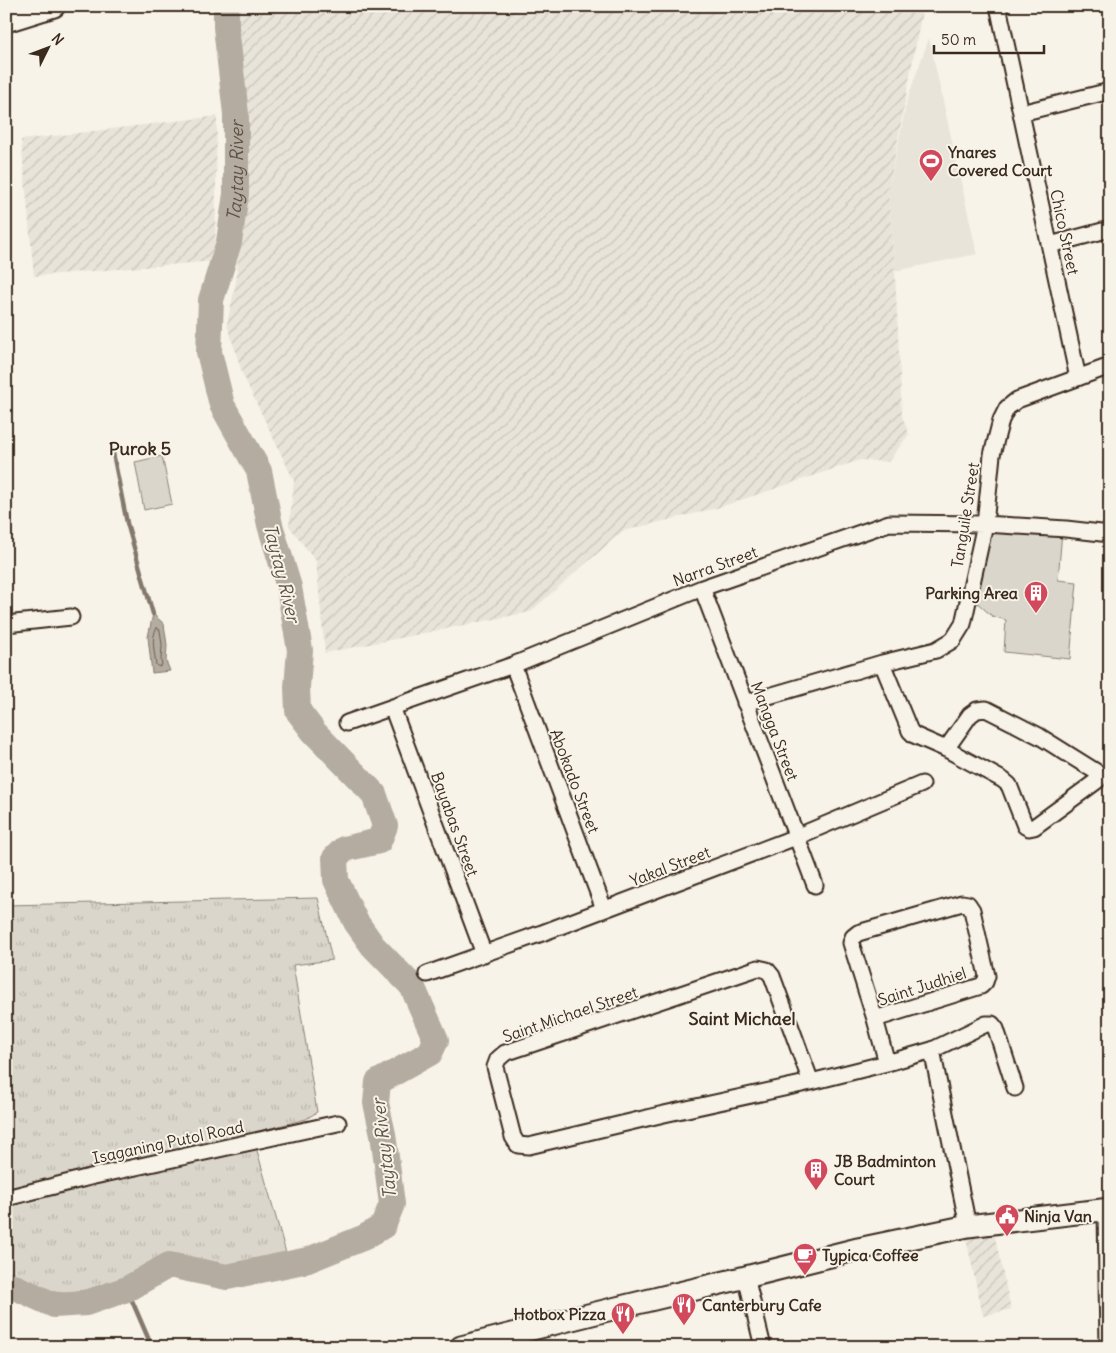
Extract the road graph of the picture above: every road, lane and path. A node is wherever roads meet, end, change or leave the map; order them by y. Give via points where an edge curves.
1 (54, 6) edge
2 (998, 6) edge
3 (6, 20) edge
4 (1110, 91) edge
5 (1021, 113) junction
6 (1110, 229) edge
7 (1050, 246) junction
8 (1110, 366) edge
9 (1078, 378) junction
10 (985, 524) junction
11 (1110, 534) edge
12 (702, 588) junction
13 (71, 617) dead end
14 (6, 624) edge
15 (882, 663) junction
16 (513, 665) junction
17 (746, 703) junction
18 (392, 707) junction
19 (347, 723) dead end
20 (946, 749) junction
21 (922, 784) dead end
22 (796, 837) junction
23 (815, 885) dead end
24 (604, 909) junction
25 (484, 954) junction
26 (427, 974) dead end
27 (876, 1019) junction
28 (932, 1050) junction
29 (887, 1063) junction
30 (811, 1082) junction
31 (1015, 1088) dead end
32 (338, 1123) dead end
33 (6, 1198) edge
34 (1108, 1209) edge
35 (968, 1226) junction
36 (746, 1278) junction
37 (461, 1347) edge
38 (763, 1347) edge
39 (1108, 1347) edge

1 - 3 street
2 - 5 street, Chico Street
4 - 5 street
5 - 7 street, Chico Street
6 - 7 street
7 - 9 street, Chico Street
8 - 9 street, Tanguile Street
9 - 10 street, Tanguile Street via 1017,400 1007,408 992,456
10 - 11 street, Narra Street
10 - 12 street, Narra Street via 889,523
10 - 15 street, Tanguile Street via 963,624 953,640 936,650
12 - 16 street, Narra Street
12 - 17 street, Mangga Street
13 - 14 street
15 - 17 street, Tanguile Street
15 - 20 street via 910,731
16 - 18 street, Narra Street
16 - 24 street, Abokado Street
17 - 22 street, Mangga Street
18 - 19 street, Narra Street
18 - 25 street, Bayabas Street
20 - 20 street via 1004,780 1025,826 1029,828 1098,780 1095,771 986,708 970,714
21 - 22 street, Yakal Street
22 - 23 street, Mangga Street
22 - 24 street, Yakal Street
24 - 25 street, Yakal Street
25 - 26 street, Yakal Street
27 - 27 street, Saint Judhiel via 851,943 853,937 962,903 968,904 972,910 986,982
27 - 29 street
28 - 29 street, Saint Michael Street
28 - 31 street, Saint Michael Street via 992,1024
28 - 35 street
29 - 30 street, Saint Michael Street
30 - 30 street, Saint Michael Street via 529,1146 518,1145 513,1137 495,1067 505,1054 758,968 767,970 772,976
32 - 33 street, Isaganing Putol Road
34 - 35 street
34 - 39 street
35 - 36 street via 858,1249
36 - 37 street
36 - 38 street

